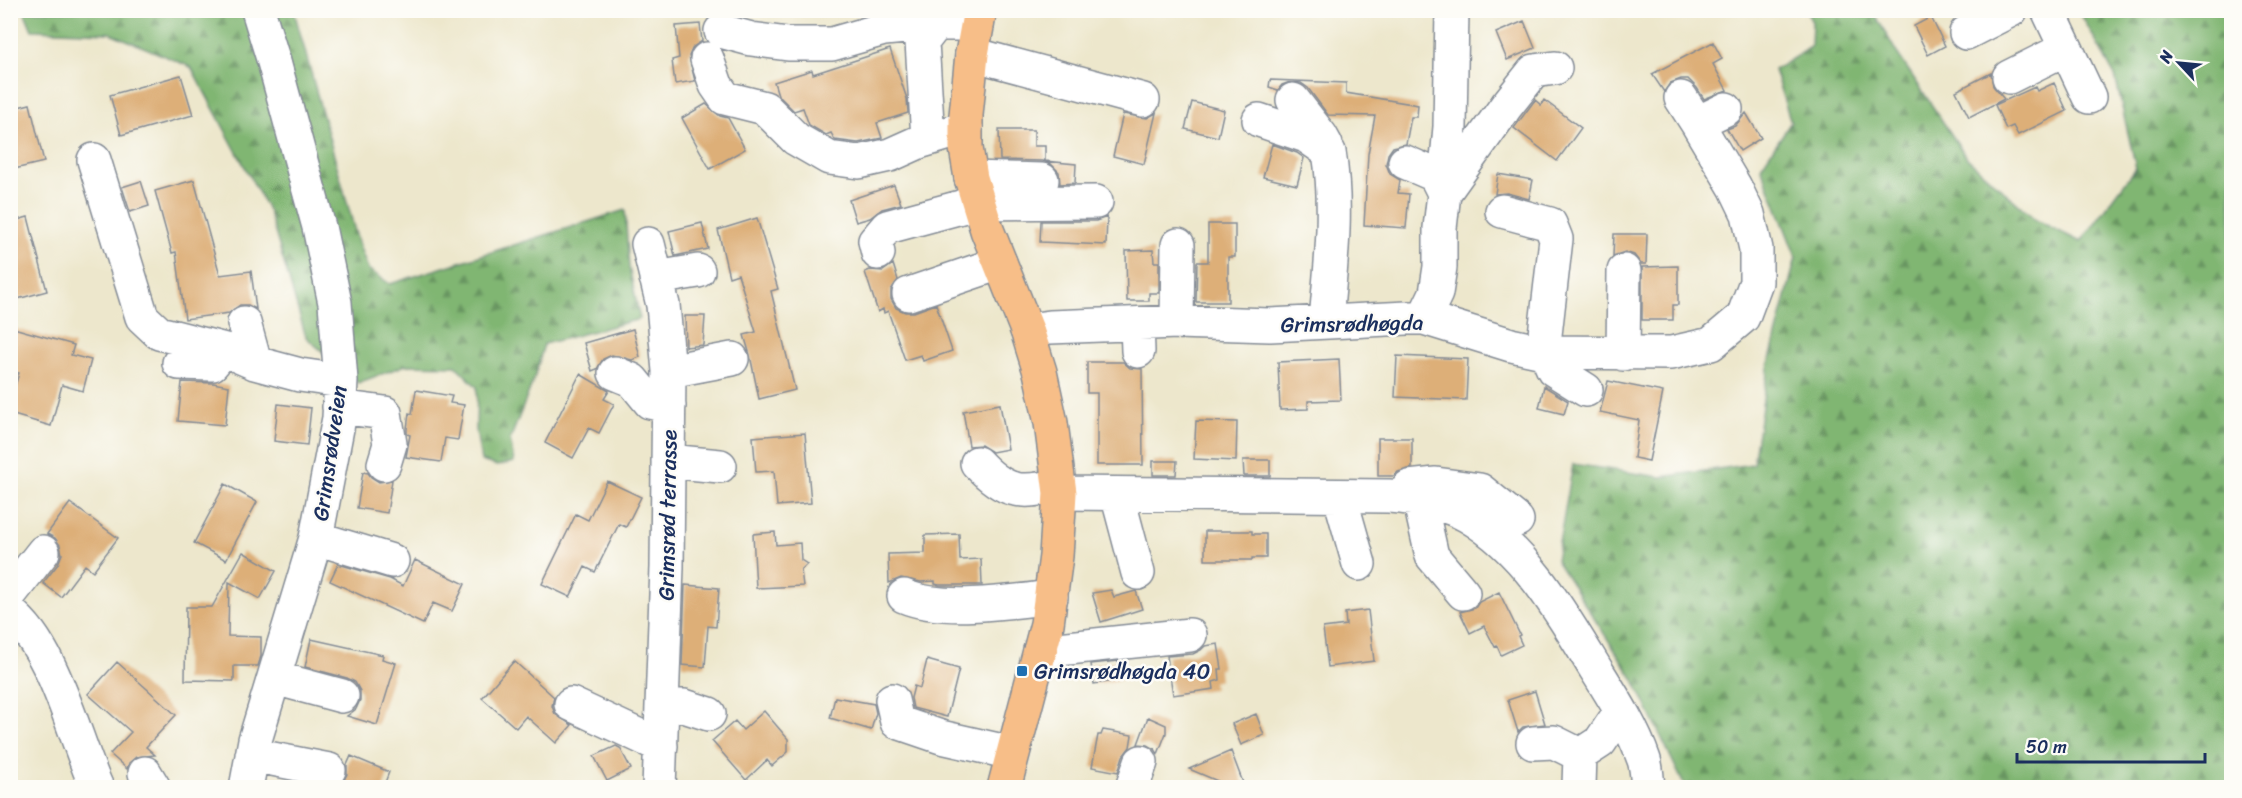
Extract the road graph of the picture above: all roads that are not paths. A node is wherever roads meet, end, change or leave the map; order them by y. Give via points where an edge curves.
1 (258, 10) edge
2 (1452, 10) edge
3 (2011, 10) edge
4 (2048, 10) edge
5 (913, 21) edge
6 (976, 30) edge
7 (1966, 33) dead end
8 (2066, 49) junction
9 (1555, 68) dead end
10 (2009, 77) dead end
11 (2089, 97) dead end
12 (1143, 100) dead end
13 (1293, 100) dead end
14 (1701, 110) dead end
15 (1259, 120) dead end
16 (966, 128) junction
17 (928, 139) junction
18 (1329, 152) junction
19 (94, 160) dead end
20 (1405, 162) dead end
21 (1042, 180) dead end
22 (976, 193) junction
23 (1444, 193) junction
24 (1096, 202) dead end
25 (1502, 211) dead end
26 (648, 244) dead end
27 (1178, 246) dead end
28 (878, 254) dead end
29 (1000, 263) junction
30 (698, 271) dead end
31 (1624, 271) dead end
32 (656, 278) junction
33 (909, 294) dead end
34 (1424, 318) junction
35 (1326, 320) junction
36 (1177, 322) junction
37 (244, 323) dead end
38 (1027, 330) junction
39 (225, 350) junction
40 (1545, 352) junction
41 (1623, 354) junction
42 (732, 359) dead end
43 (179, 363) dead end
44 (255, 363) junction
45 (669, 371) junction
46 (615, 373) dead end
47 (1586, 390) dead end
48 (340, 394) junction
49 (669, 406) junction
50 (668, 461) junction
51 (977, 463) dead end
52 (384, 464) dead end
53 (720, 466) dead end
54 (1244, 474) dead end
55 (1128, 486) junction
56 (1059, 489) junction
57 (1190, 495) junction
58 (1340, 497) junction
59 (1404, 497) junction
60 (1517, 520) dead end
61 (316, 538) junction
62 (43, 552) dead end
63 (392, 561) dead end
64 (1359, 564) dead end
65 (1138, 573) dead end
66 (1463, 593) dead end
67 (904, 596) dead end
68 (1051, 597) junction
69 (13, 615) edge
70 (1190, 635) dead end
71 (1040, 651) junction
72 (275, 678) junction
73 (342, 696) dead end
74 (892, 700) dead end
75 (571, 704) dead end
76 (663, 705) junction
77 (1621, 711) junction
78 (709, 714) dead end
79 (1533, 743) dead end
80 (661, 746) junction
81 (1012, 753) junction
82 (252, 755) junction
83 (329, 770) dead end
84 (1580, 771) edge
85 (97, 788) edge
86 (246, 788) edge
87 (659, 788) edge
88 (1004, 788) edge
89 (1648, 788) edge

1 - 48 street, Grimsrødveien via 319,227 335,303
2 - 23 street via 1450,127
3 - 7 street
4 - 8 street
5 - 6 street
5 - 17 street via 922,42
5 - 17 street via 832,44 751,39 714,45 716,85 724,98 765,108 796,139 829,158 860,162
6 - 12 street
6 - 16 main road
8 - 10 street
8 - 11 street
9 - 23 street via 1534,71
13 - 18 street via 1322,136
14 - 41 street, Grimsrødhøgda via 1748,214 1756,282 1743,317 1711,344 1671,353
15 - 18 street via 1306,136
16 - 17 street
16 - 22 main road via 966,148
18 - 35 street via 1334,187
19 - 39 street via 142,317 159,333
20 - 23 street via 1435,175
21 - 22 street
22 - 24 street
22 - 28 street via 961,207 887,227 875,241
22 - 29 main road
23 - 34 street via 1436,293
25 - 40 street via 1550,224 1557,239
26 - 32 street, Grimsrød terrasse
27 - 36 street
29 - 33 street
29 - 38 main road
30 - 32 street
31 - 41 street
32 - 45 street, Grimsrød terrasse via 663,305
34 - 35 street, Grimsrødhøgda
34 - 40 street, Grimsrødhøgda
35 - 36 street, Grimsrødhøgda via 1270,325
36 - 38 street, Grimsrødhøgda via 1137,338
37 - 44 street
38 - 56 main road via 1051,423
39 - 43 street via 212,364
39 - 44 street
40 - 41 street, Grimsrødhøgda
40 - 47 street via 1553,369
42 - 45 street
44 - 48 street via 297,387
45 - 49 street, Grimsrød terrasse
46 - 49 street via 632,381 650,402
48 - 52 street via 386,413 390,444
48 - 61 street, Grimsrødveien
49 - 50 street, Grimsrød terrasse
50 - 53 street
50 - 76 street, Grimsrød terrasse via 655,520
51 - 56 street via 993,480 1013,490
54 - 57 street via 1195,476
55 - 56 street
55 - 57 street
55 - 65 street
56 - 68 main road
57 - 58 street
58 - 59 street
58 - 64 street
59 - 60 street via 1404,487 1436,484 1480,490
59 - 66 street via 1432,555
59 - 77 street via 1466,515 1515,554 1562,614
61 - 63 street
61 - 72 street, Grimsrødveien
62 - 69 street
67 - 68 street via 917,602 945,603 1002,603
68 - 71 main road
69 - 85 street via 38,645
70 - 71 street
71 - 81 main road
72 - 73 street
72 - 82 street, Grimsrødveien
74 - 81 street via 897,722 941,737
75 - 80 street
76 - 78 street via 684,706
76 - 80 street, Grimsrød terrasse
77 - 84 street
77 - 89 street via 1644,762
79 - 84 street via 1554,742
80 - 87 street, Grimsrød terrasse
81 - 88 main road
82 - 83 street
82 - 86 street, Grimsrødveien

